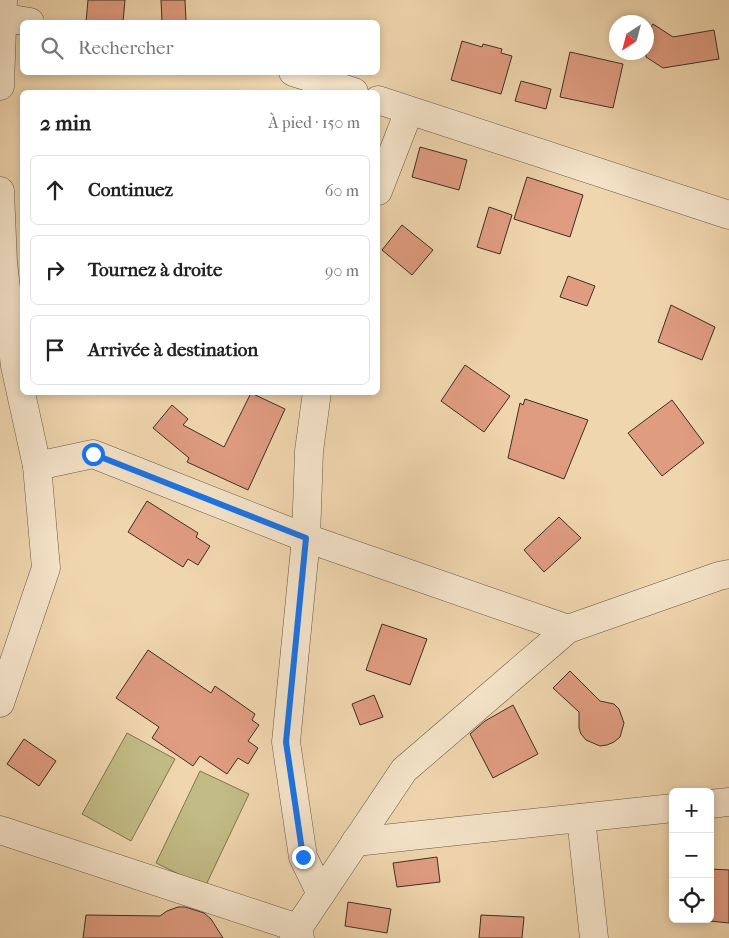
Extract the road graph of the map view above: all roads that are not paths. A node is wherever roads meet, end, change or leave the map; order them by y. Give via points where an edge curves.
1 (2, 12) edge
2 (24, 20) edge
3 (302, 75) edge
4 (0, 86) edge
5 (348, 90) edge
6 (380, 101) edge
7 (409, 111) junction
8 (380, 186) edge
9 (0, 191) edge
10 (729, 215) edge
11 (20, 386) edge
12 (22, 395) edge
13 (317, 395) edge
14 (36, 466) junction
15 (306, 538) junction
16 (729, 574) edge
17 (568, 629) junction
18 (0, 702) edge
19 (729, 802) edge
20 (714, 804) edge
21 (669, 808) edge
22 (581, 818) junction
23 (0, 830) edge
24 (355, 842) junction
25 (321, 894) junction
26 (298, 935) edge
27 (594, 938) edge

1 - 2 street
1 - 4 street
3 - 5 street
6 - 7 street
7 - 8 street
7 - 10 street
9 - 11 street via 3,262
12 - 14 street
13 - 15 street
14 - 15 street via 93,454
14 - 18 street via 46,568
15 - 17 street
15 - 25 street via 286,742 303,857
16 - 17 street
17 - 24 street via 404,770
19 - 20 street
21 - 22 street
22 - 24 street
22 - 27 street
23 - 26 street
24 - 25 street
25 - 26 street

